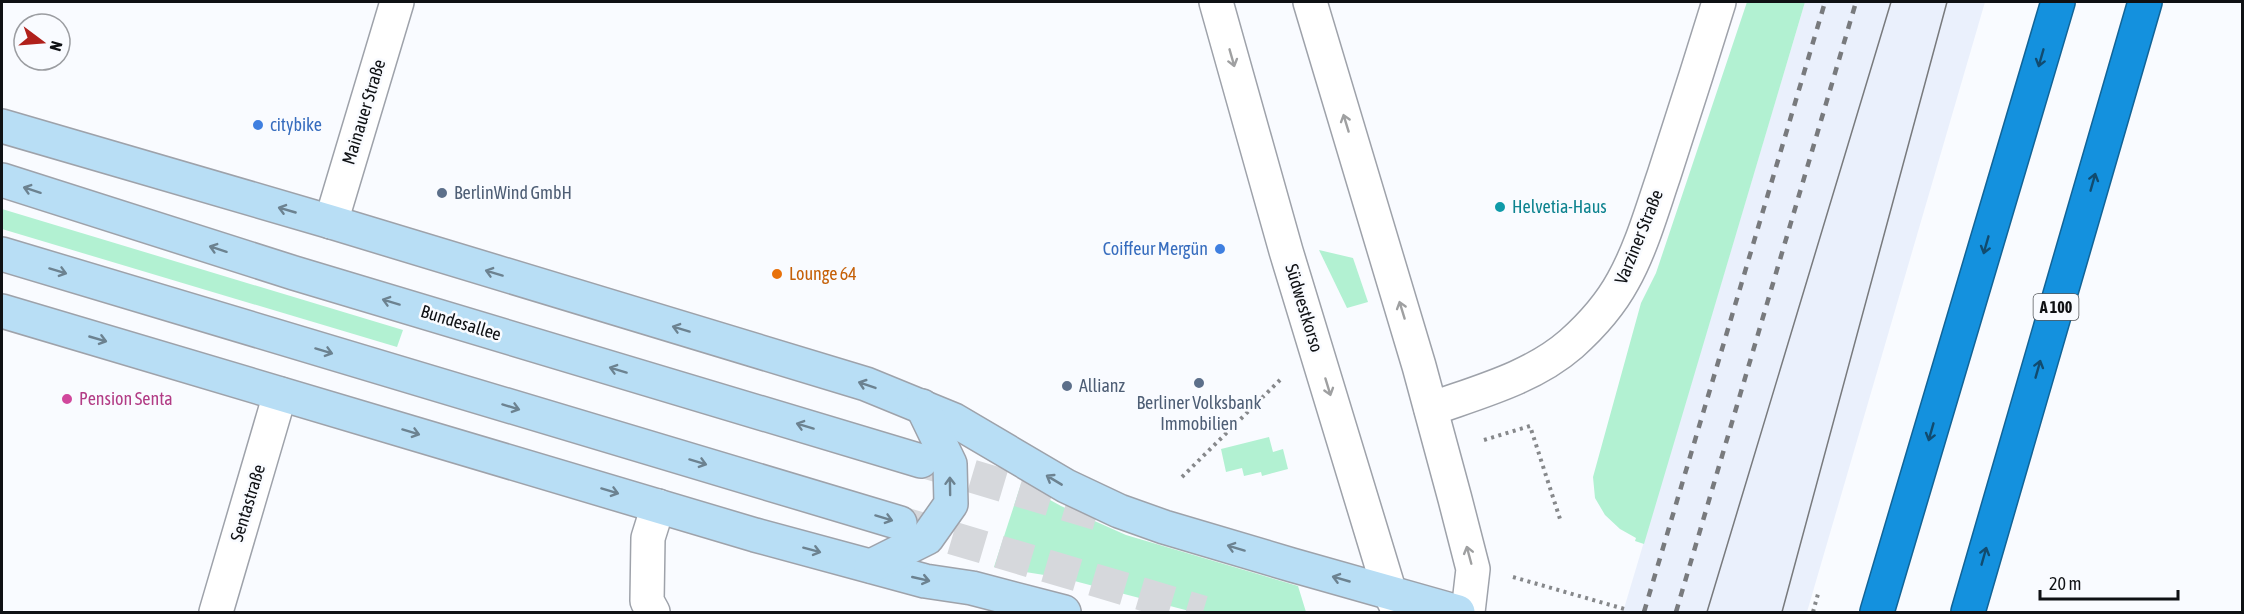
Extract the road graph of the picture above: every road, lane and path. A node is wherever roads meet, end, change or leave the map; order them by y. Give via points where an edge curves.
1 (397, 2) edge
2 (1216, 2) edge
3 (1310, 2) edge
4 (1719, 2) edge
5 (2058, 2) edge
6 (2145, 2) edge
7 (2, 126) edge
8 (2, 180) edge
9 (331, 222) junction
10 (2, 254) edge
11 (2, 311) edge
12 (1280, 380) dead end
13 (280, 394) junction
14 (922, 406) junction
15 (1431, 409) junction
16 (1484, 440) dead end
17 (921, 461) tunnel mouth
18 (1182, 477) dead end
19 (658, 506) junction
20 (1560, 519) dead end
21 (900, 523) tunnel mouth
22 (871, 566) junction
23 (1522, 578) dead end
24 (1818, 594) dead end
25 (1395, 603) edge
26 (1628, 610) dead end
27 (1878, 611) edge
28 (216, 612) edge
29 (653, 612) edge
30 (1064, 612) edge
31 (1458, 612) edge
32 (1468, 612) edge
33 (1813, 612) edge
34 (1968, 612) edge

1 - 9 street, Mainauer Straße
2 -> 25 street, Südwestkorso via 1286,251
15 -> 3 street
4 - 15 street, Varziner Straße via 1654,204 1633,260 1614,295 1570,345 1538,367
5 -> 27 highway
34 -> 6 highway, A 100
9 -> 7 main road
17 -> 8 main road, Bundesallee via 294,273
14 -> 9 main road via 866,384
10 -> 21 main road
11 -> 13 main road
12 - 18 path
13 -> 19 main road
13 - 28 street, Sentastraße
22 -> 14 main road via 927,538 951,504 950,464
25 -> 14 main road via 1119,511
32 -> 15 street via 1473,569
16 - 20 path via 1530,426
19 -> 22 main road
19 - 29 street via 648,538 647,602
22 -> 30 main road
23 - 26 path
24 - 33 path
25 - 31 main road

